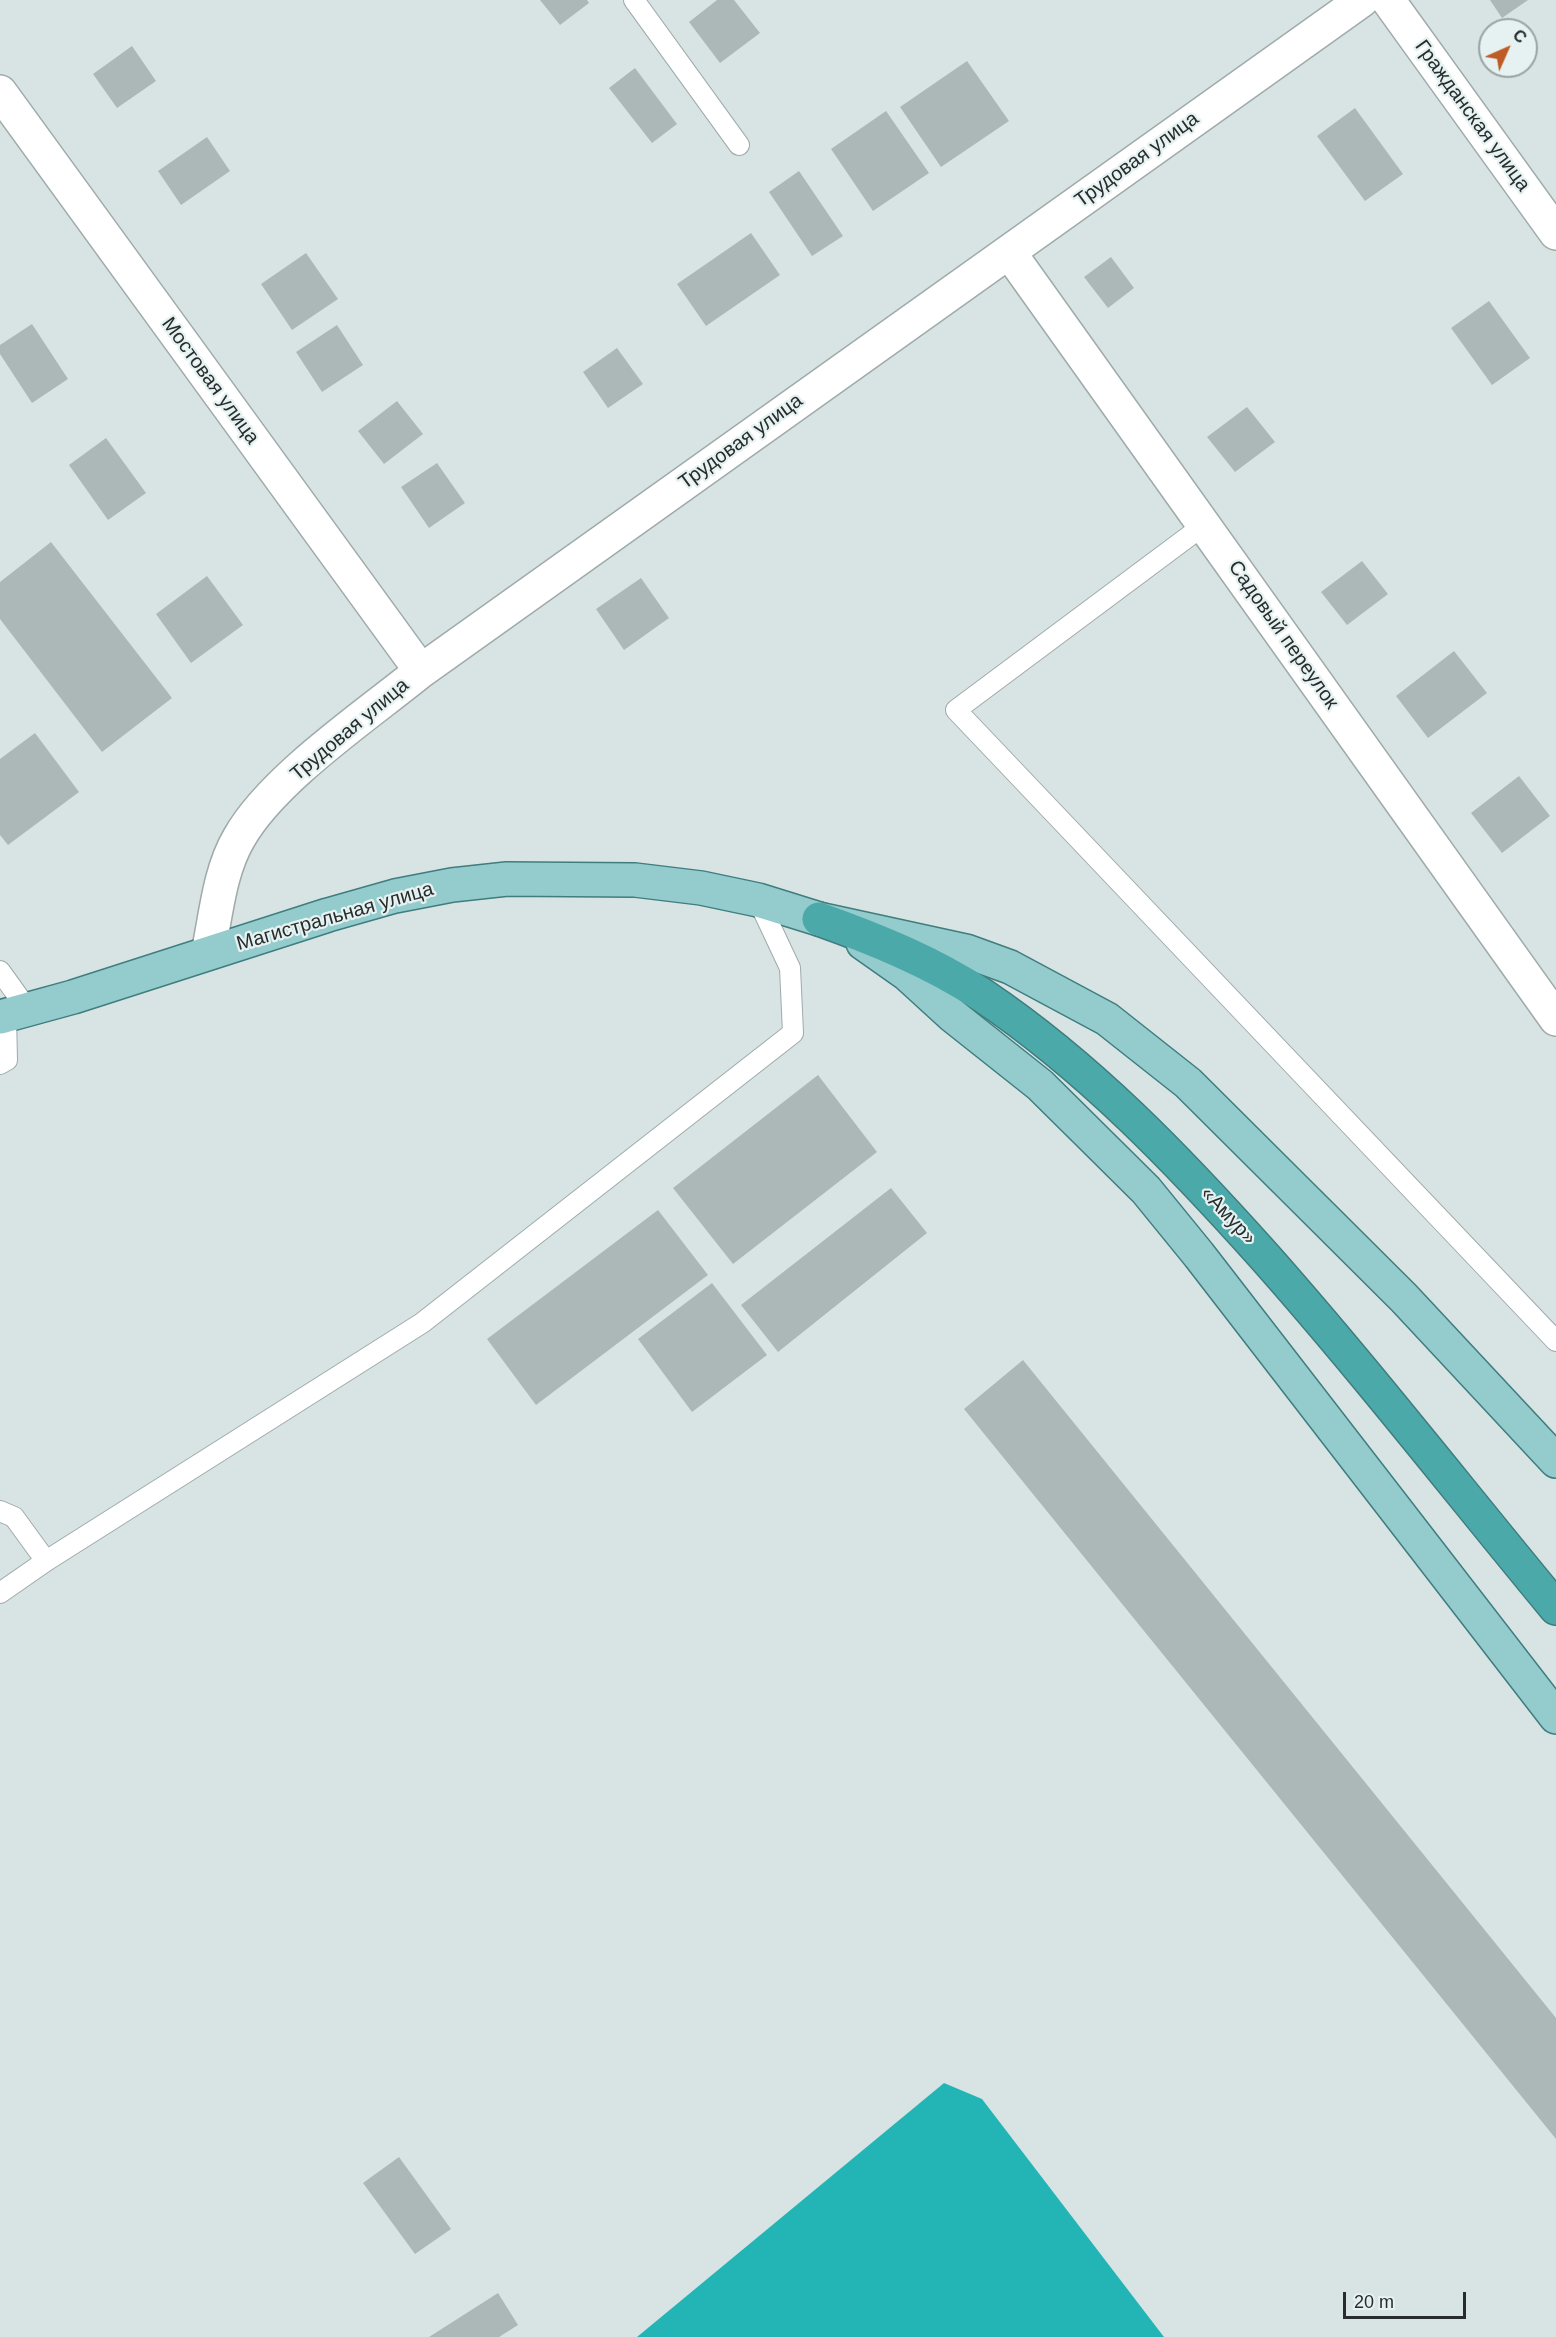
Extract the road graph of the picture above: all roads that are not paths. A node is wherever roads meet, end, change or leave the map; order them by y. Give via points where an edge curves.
1 (634, 0) edge
2 (1362, 0) edge
3 (1388, 0) edge
4 (0, 92) edge
5 (739, 145) dead end
6 (1556, 233) edge
7 (1009, 252) junction
8 (1204, 525) junction
9 (421, 671) junction
10 (758, 900) junction
11 (819, 919) junction
12 (208, 954) junction
13 (0, 971) edge
14 (11, 1014) edge
15 (1556, 1019) edge
16 (0, 1064) edge
17 (1556, 1341) edge
18 (1556, 1461) edge
19 (0, 1511) edge
20 (46, 1561) junction
21 (0, 1593) edge
22 (1556, 1608) edge
23 (1556, 1717) edge

1 - 5 lane
2 - 7 street, Трудовая улица
3 - 6 street, Гражданская улица
4 - 9 street, Мостовая улица
7 - 8 street, Садовый переулок
7 - 9 street, Трудовая улица
8 - 15 street, Садовый переулок
8 - 17 lane via 956,710
9 - 12 street, Трудовая улица via 316,757 258,811 238,839 226,870
10 - 11 main road, Магистральная улица
10 - 12 main road, Магистральная улица via 635,880 496,880 395,897
10 - 20 lane via 790,968 792,1033 422,1323
11 - 18 main road via 966,951 1010,967 1107,1019 1188,1083 1228,1121 1404,1298
11 - 22 highway, «Амур» via 880,941 979,994 1023,1024 1107,1093 1164,1148 1310,1309
11 - 23 main road via 876,951 907,974 1040,1085 1146,1190
12 - 14 main road, Магистральная улица
13 - 14 lane
14 - 16 lane via 7,1059
19 - 20 lane via 14,1516
20 - 21 lane

